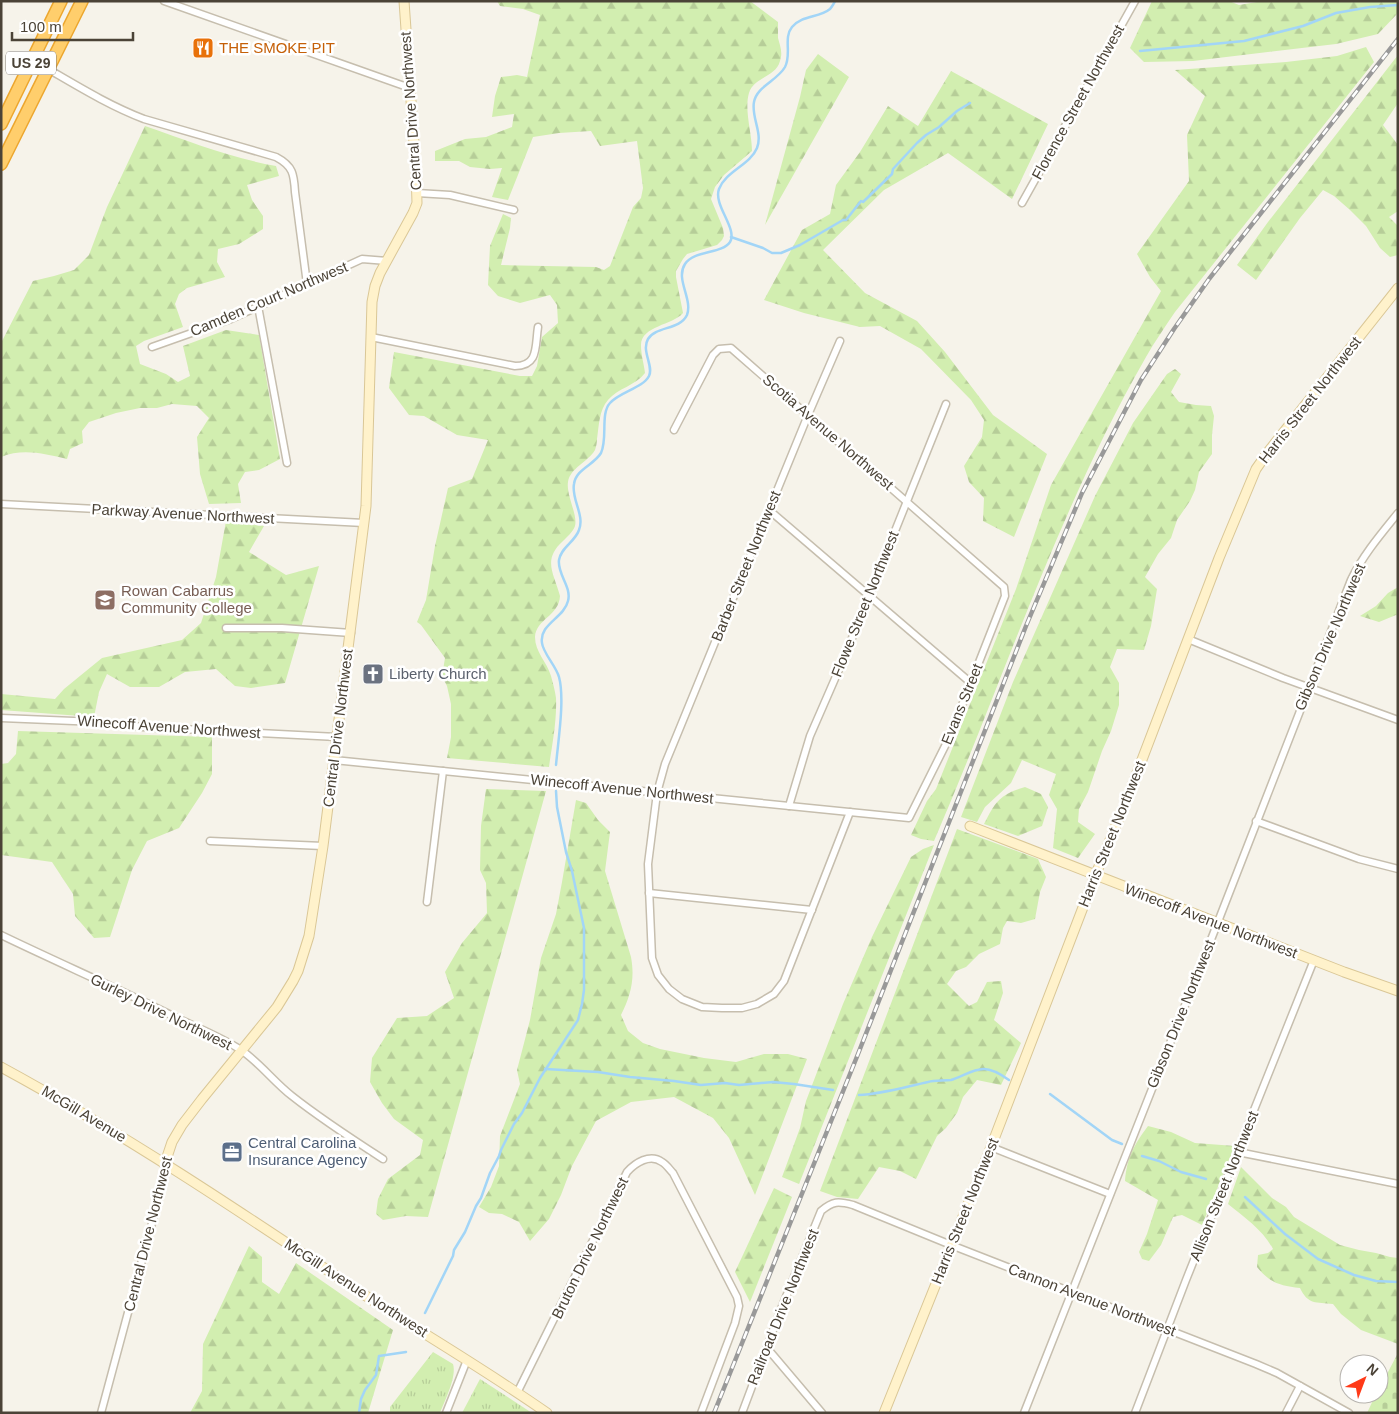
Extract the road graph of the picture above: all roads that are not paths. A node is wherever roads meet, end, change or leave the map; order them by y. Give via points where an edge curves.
1 (61, 1) edge
2 (82, 1) edge
3 (164, 1) edge
4 (404, 1) edge
5 (1134, 1) edge
6 (48, 69) junction
7 (410, 88) junction
8 (1, 124) edge
9 (1, 164) edge
10 (417, 193) junction
11 (1022, 203) dead end
12 (514, 210) dead end
13 (387, 260) junction
14 (307, 284) junction
15 (1398, 288) edge
16 (258, 306) junction
17 (538, 327) dead end
18 (371, 337) junction
19 (840, 341) dead end
20 (152, 348) dead end
21 (946, 404) dead end
22 (808, 415) junction
23 (674, 430) dead end
24 (287, 463) dead end
25 (906, 501) junction
26 (1, 504) edge
27 (769, 510) junction
28 (1398, 513) edge
29 (364, 523) junction
30 (1004, 587) joint
31 (869, 595) junction
32 (226, 628) dead end
33 (351, 633) junction
34 (1188, 639) junction
35 (971, 683) junction
36 (1308, 688) junction
37 (1, 718) edge
38 (1398, 720) edge
39 (337, 737) junction
40 (334, 760) junction
41 (443, 771) junction
42 (657, 793) junction
43 (789, 806) junction
44 (850, 812) junction
45 (909, 818) joint
46 (1256, 821) junction
47 (970, 826) dead end
48 (210, 841) dead end
49 (323, 846) junction
50 (1398, 869) edge
51 (1096, 876) junction
52 (649, 894) junction
53 (427, 902) dead end
54 (812, 910) junction
55 (1217, 923) junction
56 (1, 935) edge
57 (1314, 960) junction
58 (1398, 992) edge
59 (242, 1051) junction
60 (1, 1067) edge
61 (991, 1147) junction
62 (1238, 1152) junction
63 (382, 1159) dead end
64 (165, 1163) junction
65 (1398, 1184) edge
66 (1110, 1194) junction
67 (830, 1204) joint
68 (951, 1245) junction
69 (1071, 1292) junction
70 (1168, 1330) junction
71 (767, 1348) junction
72 (467, 1360) junction
73 (1300, 1386) junction
74 (517, 1393) junction
75 (102, 1413) edge
76 (446, 1413) edge
77 (547, 1413) edge
78 (701, 1413) edge
79 (742, 1413) edge
80 (822, 1413) edge
81 (884, 1413) edge
82 (1024, 1413) edge
83 (1135, 1413) edge
84 (1286, 1413) edge
85 (1349, 1413) edge

1 - 8 highway, US 29
2 - 6 highway, US 29
3 - 7 street
4 - 7 street, Central Drive Northwest
5 - 11 street, Florence Street Northwest
6 - 9 highway, US 29
6 - 14 street via 130,114 284,162 292,170 294,178
7 - 10 street, Central Drive Northwest
10 - 12 street via 450,195
10 - 13 street, Central Drive Northwest via 413,213
13 - 14 street, Camden Court Northwest via 362,259
13 - 18 street, Central Drive Northwest via 375,286
14 - 16 street, Camden Court Northwest
15 - 34 street, Harris Street Northwest via 1256,469
16 - 20 street, Camden Court Northwest
16 - 24 street
17 - 18 street via 533,358 522,366
18 - 29 street, Central Drive Northwest
19 - 22 street, Barber Street Northwest
21 - 25 street, Flowe Street Northwest
22 - 23 street, Scotia Avenue Northwest via 731,348 725,347 713,355
22 - 25 street, Scotia Avenue Northwest
22 - 27 street, Barber Street Northwest
25 - 30 street, Scotia Avenue Northwest
25 - 31 street, Flowe Street Northwest
26 - 29 street, Parkway Avenue Northwest
27 - 31 street
27 - 42 street, Barber Street Northwest via 665,764
28 - 36 street, Gibson Drive Northwest via 1357,566
29 - 33 street, Central Drive Northwest
30 - 35 street, Evans Street via 1005,596
31 - 35 street
31 - 43 street, Flowe Street Northwest via 810,736
32 - 33 street
33 - 39 street, Central Drive Northwest
34 - 36 street
34 - 51 street, Harris Street Northwest
35 - 45 street, Evans Street via 950,736
36 - 38 street
36 - 46 street, Gibson Drive Northwest
37 - 39 street, Winecoff Avenue Northwest
39 - 40 street, Central Drive Northwest
40 - 41 street, Winecoff Avenue Northwest
40 - 49 street, Central Drive Northwest
41 - 42 street, Winecoff Avenue Northwest
41 - 53 street
42 - 43 street, Winecoff Avenue Northwest
42 - 52 street, Barber Street Northwest via 648,864
43 - 44 street, Winecoff Avenue Northwest
44 - 45 street, Winecoff Avenue Northwest
44 - 54 street, Barber Street Northwest
46 - 50 street via 1360,859
46 - 55 street, Gibson Drive Northwest
47 - 51 street, Winecoff Avenue Northwest
48 - 49 street
49 - 59 street, Central Drive Northwest via 309,936 298,971 277,1007
51 - 55 street, Winecoff Avenue Northwest
51 - 61 street, Harris Street Northwest
52 - 54 street
52 - 54 street, Barber Street Northwest via 652,958 658,975 669,990 702,1007 742,1008 774,994 784,981
55 - 57 street, Winecoff Avenue Northwest
55 - 66 street, Gibson Drive Northwest
56 - 59 street, Gurley Drive Northwest via 140,999
57 - 58 street, Winecoff Avenue Northwest
57 - 62 street, Allison Street Northwest
59 - 63 street, Gurley Drive Northwest via 300,1102
59 - 64 street, Central Drive Northwest via 182,1125
60 - 64 street, McGill Avenue
61 - 66 street
61 - 68 street, Harris Street Northwest
62 - 65 street
62 - 70 street, Allison Street Northwest
64 - 72 street, McGill Avenue Northwest
64 - 75 street, Central Drive Northwest via 162,1186
66 - 69 street, Gibson Drive Northwest
67 - 68 street, Cannon Avenue Northwest via 853,1205
67 - 71 street, Railroad Drive Northwest via 821,1211
68 - 69 street, Cannon Avenue Northwest
68 - 81 street, Harris Street Northwest
69 - 70 street, Cannon Avenue Northwest
69 - 82 street, Gibson Drive Northwest
70 - 73 street, Cannon Avenue Northwest via 1256,1364
70 - 83 street, Allison Street Northwest
71 - 79 street, Railroad Drive Northwest
71 - 80 street
72 - 74 street, McGill Avenue Northwest
72 - 76 street
73 - 84 street
73 - 85 street, Cannon Avenue Northwest
74 - 77 street, McGill Avenue Northwest
74 - 78 street, Bruton Drive Northwest via 627,1172 637,1162 657,1159 673,1173 739,1306

